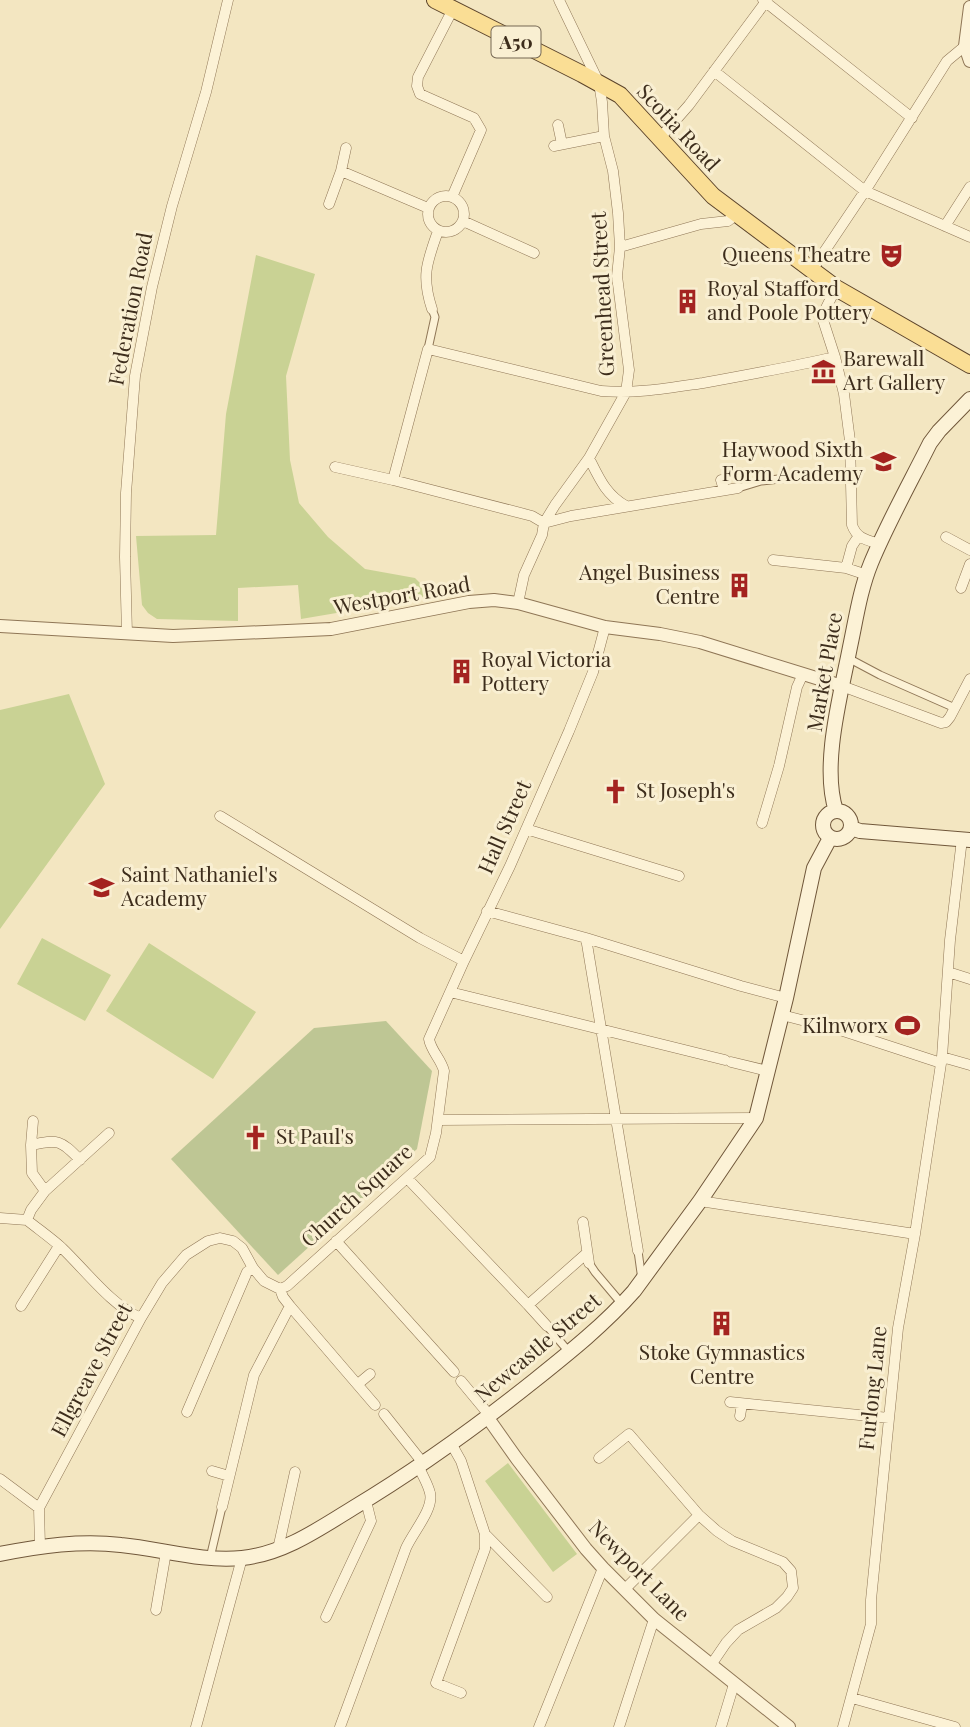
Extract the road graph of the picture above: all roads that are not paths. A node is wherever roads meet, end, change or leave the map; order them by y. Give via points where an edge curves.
1 (229, 0) edge
2 (435, 0) edge
3 (559, 0) edge
4 (765, 1) edge
5 (453, 9) junction
6 (970, 10) edge
7 (965, 46) junction
8 (970, 61) edge
9 (714, 71) junction
10 (598, 83) junction
11 (912, 118) junction
12 (558, 125) dead end
13 (604, 136) junction
14 (660, 138) junction
15 (543, 142) dead end
16 (560, 147) junction
17 (346, 148) dead end
18 (341, 171) junction
19 (970, 187) edge
20 (865, 191) junction
21 (452, 197) junction
22 (329, 204) dead end
23 (428, 208) junction
24 (737, 214) junction
25 (463, 221) junction
26 (945, 226) junction
27 (438, 231) junction
28 (970, 237) edge
29 (620, 247) junction
30 (534, 253) dead end
31 (812, 270) junction
32 (836, 288) junction
33 (432, 309) joint
34 (428, 349) junction
35 (835, 357) junction
36 (970, 365) edge
37 (626, 392) junction
38 (970, 399) edge
39 (589, 458) junction
40 (335, 467) dead end
41 (850, 474) junction
42 (393, 480) junction
43 (737, 488) joint
44 (626, 506) junction
45 (544, 523) junction
46 (859, 537) junction
47 (946, 537) dead end
48 (880, 544) junction
49 (970, 550) edge
50 (773, 560) dead end
51 (970, 564) edge
52 (846, 568) junction
53 (867, 575) junction
54 (961, 587) dead end
55 (518, 603) junction
56 (0, 626) edge
57 (605, 627) junction
58 (127, 634) junction
59 (848, 658) junction
60 (803, 674) junction
61 (969, 683) edge
62 (842, 686) junction
63 (955, 708) junction
64 (836, 811) junction
65 (220, 816) dead end
66 (762, 823) dead end
67 (851, 828) junction
68 (526, 830) junction
69 (830, 838) junction
70 (966, 840) edge
71 (679, 876) dead end
72 (487, 911) junction
73 (586, 938) junction
74 (464, 961) junction
75 (948, 972) junction
76 (970, 979) edge
77 (450, 992) junction
78 (786, 998) junction
79 (782, 1015) junction
80 (601, 1029) junction
81 (429, 1039) joint
82 (941, 1060) junction
83 (970, 1065) edge
84 (768, 1071) junction
85 (616, 1118) junction
86 (756, 1118) junction
87 (438, 1120) junction
88 (33, 1121) dead end
89 (108, 1133) dead end
90 (31, 1145) junction
91 (80, 1160) junction
92 (407, 1178) junction
93 (45, 1191) junction
94 (700, 1201) junction
95 (0, 1219) edge
96 (27, 1220) junction
97 (583, 1222) dead end
98 (915, 1234) junction
99 (336, 1241) junction
100 (59, 1246) junction
101 (638, 1251) joint
102 (588, 1258) junction
103 (253, 1268) junction
104 (642, 1280) junction
105 (280, 1289) junction
106 (21, 1298) dead end
107 (622, 1304) junction
108 (528, 1305) junction
109 (290, 1306) junction
110 (142, 1318) junction
111 (547, 1326) joint
112 (569, 1352) junction
113 (370, 1374) dead end
114 (358, 1384) junction
115 (730, 1402) dead end
116 (742, 1404) junction
117 (375, 1405) joint
118 (187, 1412) dead end
119 (384, 1414) joint
120 (740, 1416) dead end
121 (489, 1417) junction
122 (889, 1418) junction
123 (452, 1444) junction
124 (599, 1458) dead end
125 (421, 1465) junction
126 (212, 1471) dead end
127 (295, 1472) dead end
128 (229, 1476) junction
129 (0, 1479) edge
130 (366, 1501) junction
131 (222, 1507) joint
132 (39, 1508) junction
133 (699, 1515) junction
134 (485, 1534) junction
135 (40, 1547) junction
136 (278, 1549) junction
137 (166, 1552) junction
138 (0, 1554) edge
139 (242, 1558) junction
140 (210, 1559) junction
141 (603, 1568) junction
142 (625, 1589) junction
143 (547, 1597) dead end
144 (156, 1610) dead end
145 (326, 1618) dead end
146 (654, 1619) junction
147 (710, 1665) junction
148 (734, 1684) junction
149 (461, 1693) dead end
150 (852, 1699) junction
151 (844, 1725) edge
152 (196, 1727) edge
153 (340, 1727) edge
154 (539, 1727) edge
155 (619, 1727) edge
156 (721, 1727) edge
157 (789, 1727) edge
158 (956, 1727) edge

1 - 58 street, Federation Road via 165,233 135,376 126,493
2 - 5 main road, Scotia Road / A50
3 - 10 street, Greenhead Street
4 - 9 street
4 - 11 street
5 - 10 main road, Scotia Road / A50
5 - 21 street via 417,86 421,93 474,118 481,130
6 - 7 street
7 - 8 street
7 - 11 street via 947,61
9 - 14 street
9 - 20 street
10 - 13 street, Greenhead Street
10 - 14 main road, Scotia Road / A50 via 620,95
11 - 20 street
12 - 16 street
13 - 16 street
13 - 29 street, Greenhead Street via 613,171
14 - 24 main road, Scotia Road / A50 via 713,196
15 - 16 street
17 - 18 street
18 - 22 street
18 - 23 street
19 - 26 street
20 - 26 street
20 - 31 street
21 - 23 street via 440,197
21 - 25 street via 463,208
23 - 27 street via 427,218
24 - 29 street via 728,221 701,223
24 - 31 main road, A50
25 - 27 street via 449,233
25 - 30 street
26 - 28 street
27 - 33 street via 426,266
29 - 37 street, Greenhead Street via 617,275 629,370
31 - 32 main road, A50
32 - 35 street via 823,320
32 - 36 main road, A50
33 - 34 street via 435,317
34 - 37 street via 601,391
34 - 42 street
35 - 37 street via 753,375
35 - 41 street via 844,394
37 - 39 street, Greenhead Street
38 - 48 main road, Market Place via 930,443
39 - 44 street via 609,493
39 - 45 street, Greenhead Street
40 - 42 street
41 - 43 street via 761,481
41 - 46 street via 852,525
42 - 45 street via 533,516
43 - 44 street via 722,485
44 - 45 street
45 - 55 street, Greenhead Street
46 - 48 street
46 - 52 street
47 - 49 street
48 - 53 main road, Market Place
50 - 52 street
51 - 54 street
52 - 53 street
53 - 59 main road, Market Place
55 - 57 street, Westport Road
55 - 58 street, Westport Road via 469,602 331,629
56 - 58 street, Westport Road
57 - 60 street, Westport Road via 700,642
57 - 68 street, Hall Street via 593,672
59 - 62 main road, Market Place
59 - 63 street
60 - 62 street, Westport Road
60 - 66 street
61 - 63 street
62 - 63 street via 941,723
62 - 64 main road, Market Place via 830,768
64 - 67 main road via 848,816
64 - 69 main road via 823,823
65 - 74 street
67 - 69 main road via 844,838
67 - 70 main road
68 - 71 street
68 - 72 street, Hall Street
69 - 78 main road, Newcastle Street via 814,868
70 - 75 street, Furlong Lane
72 - 73 street
72 - 74 street, Hall Street
73 - 78 street
73 - 80 street
74 - 77 street, Hall Street
75 - 76 street
75 - 82 street, Furlong Lane
77 - 80 street
77 - 81 street, Hall Street
78 - 79 main road, Newcastle Street
79 - 82 street
79 - 84 main road, Newcastle Street
80 - 84 street
80 - 85 street
81 - 87 street, Church Square via 444,1072
82 - 83 street
82 - 98 street, Furlong Lane
84 - 86 main road, Newcastle Street
85 - 86 street
85 - 87 street
85 - 101 street
86 - 94 main road, Newcastle Street
87 - 92 street, Church Square via 430,1157
88 - 90 street
89 - 91 street
90 - 91 street via 60,1142
90 - 93 street via 32,1173
91 - 93 street
92 - 99 street, Church Square
92 - 108 street
93 - 96 street
94 - 98 street
94 - 104 main road, Newcastle Street
95 - 96 street
96 - 100 street
97 - 102 street
98 - 122 street, Furlong Lane via 898,1328
99 - 105 street, Church Square
99 - 121 street
100 - 106 street
100 - 110 street via 119,1305
101 - 104 street
102 - 107 street
102 - 108 street
103 - 105 street via 264,1281
103 - 110 street, Ellgreave Street via 233,1241 208,1241 186,1255 162,1283
103 - 118 street via 247,1272
104 - 107 main road, Newcastle Street
105 - 109 street
107 - 112 main road, Newcastle Street
108 - 111 street
109 - 114 street
109 - 128 street via 254,1375
110 - 132 street, Ellgreave Street
111 - 112 street
112 - 121 main road, Newcastle Street
113 - 114 street
114 - 117 street
115 - 116 street
116 - 120 street
116 - 122 street
117 - 119 street
119 - 125 street
121 - 123 main road, Newcastle Street
121 - 141 street, Newport Lane
122 - 150 street, Furlong Lane via 871,1625
123 - 125 main road, Newcastle Street
123 - 134 street
124 - 133 street via 629,1434
125 - 130 main road, Newcastle Street
125 - 153 street via 430,1491 429,1509 406,1548
126 - 128 street
127 - 136 street
128 - 131 street
129 - 132 street
130 - 136 main road, Newcastle Street
130 - 145 street via 371,1521
131 - 140 street
132 - 135 street, Ellgreave Street
133 - 142 street
133 - 147 street via 732,1541 783,1562 791,1572 793,1588 776,1608 738,1630
134 - 143 street
134 - 149 street via 485,1549 436,1683
135 - 137 main road, Newcastle Street via 92,1542
135 - 138 main road, Newcastle Street
136 - 139 main road, Newcastle Street
137 - 140 main road, Newcastle Street
137 - 144 street
139 - 140 main road, Newcastle Street
139 - 152 street
141 - 142 street, Newport Lane
141 - 154 street
142 - 146 street, Newport Lane
146 - 147 street, Newport Lane
146 - 155 street
147 - 148 street, Newport Lane
148 - 156 street
148 - 157 street, Newport Lane
150 - 151 street, Furlong Lane
150 - 158 street

